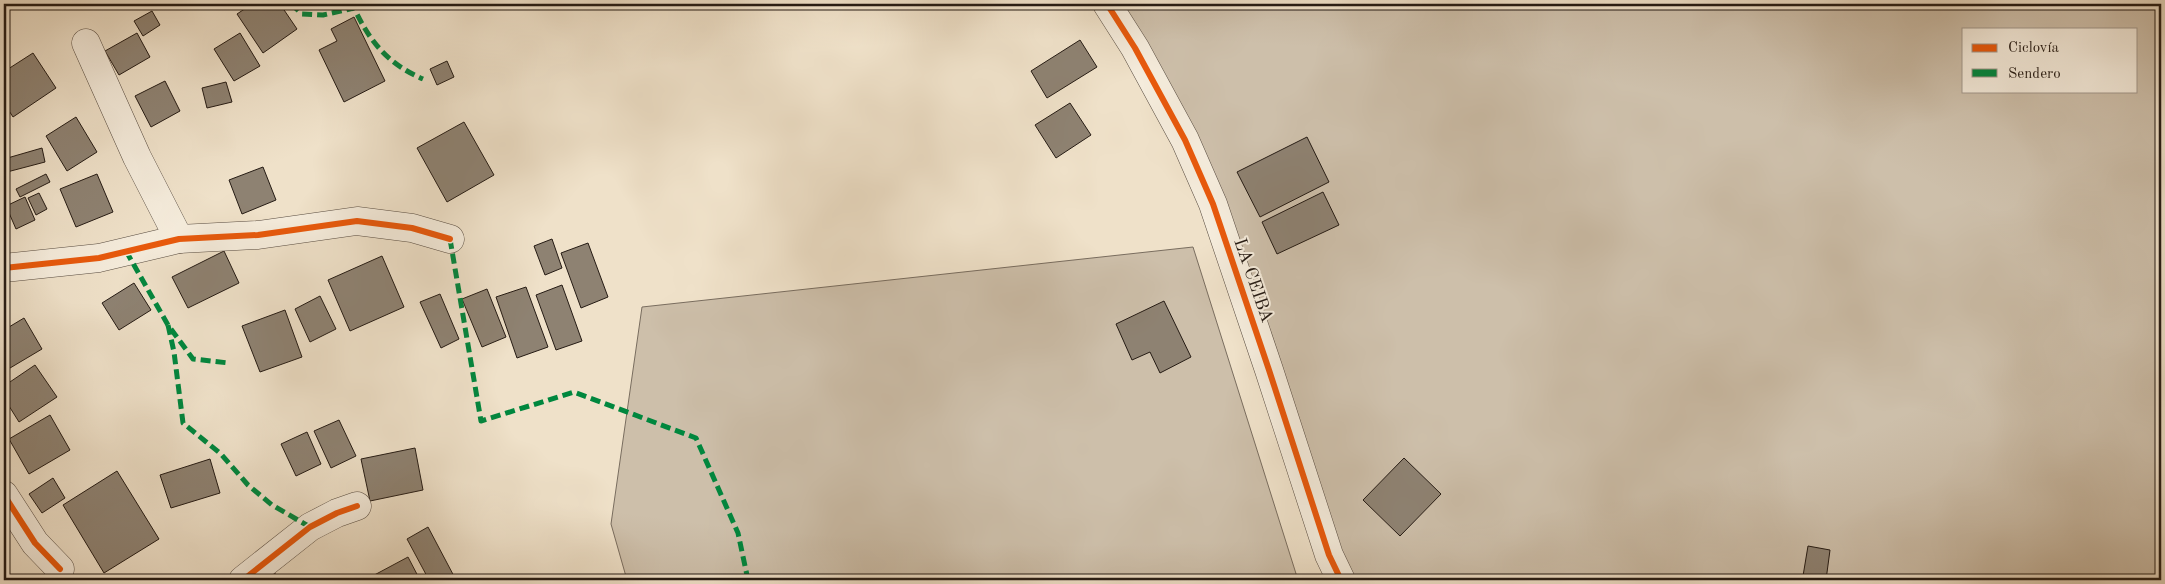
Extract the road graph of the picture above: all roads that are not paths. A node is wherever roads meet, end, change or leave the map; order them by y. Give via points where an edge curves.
1 (1107, 4) edge
2 (86, 44) dead end
3 (179, 239) junction
4 (450, 239) dead end
5 (4, 268) edge
6 (4, 496) edge
7 (358, 506) dead end
8 (60, 569) dead end
9 (243, 580) edge
10 (1341, 580) edge

1 - 10 street, LA CEIBA via 1135,48 1184,140 1212,204 1329,555
2 - 3 street
3 - 4 street via 258,235 357,221 412,228
3 - 5 street via 99,258
6 - 8 street via 36,543
7 - 9 street via 310,527

